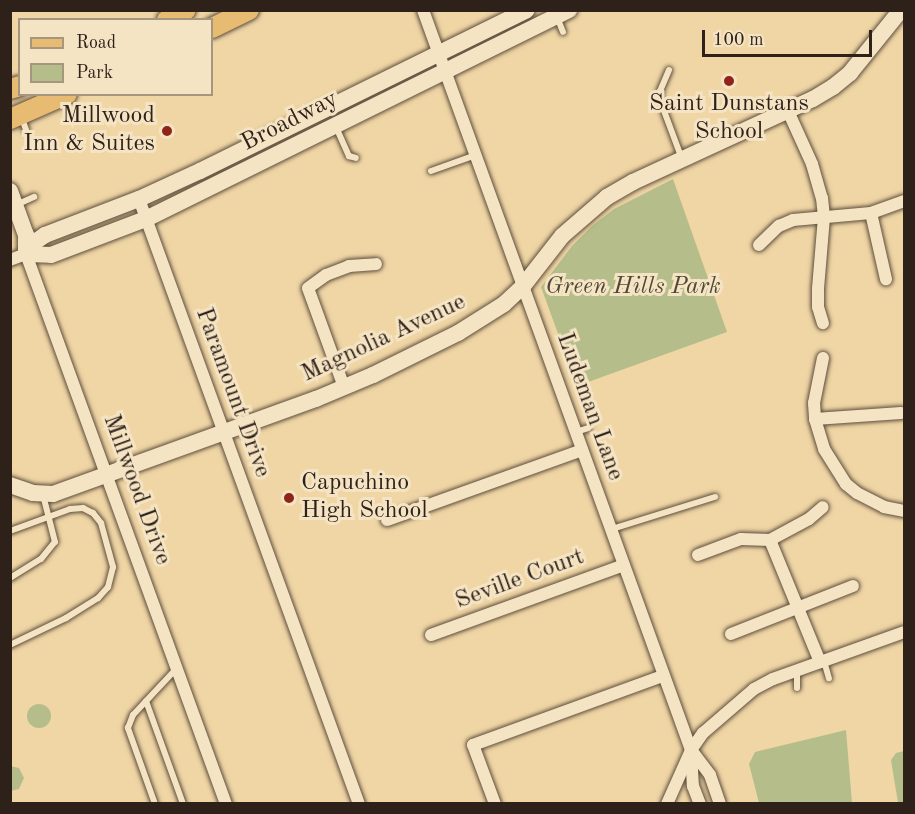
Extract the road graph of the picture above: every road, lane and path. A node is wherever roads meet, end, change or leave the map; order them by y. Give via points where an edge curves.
1 (186, 10) edge
2 (249, 10) edge
3 (423, 10) edge
4 (527, 10) edge
5 (901, 10) edge
6 (171, 18) edge
7 (563, 20) edge
8 (213, 28) edge
9 (439, 54) junction
10 (669, 70) dead end
11 (445, 71) junction
12 (63, 96) edge
13 (788, 111) junction
14 (19, 121) edge
15 (336, 127) junction
16 (476, 155) junction
17 (356, 158) dead end
18 (682, 159) junction
19 (431, 171) dead end
20 (34, 197) dead end
21 (139, 199) junction
22 (904, 201) edge
23 (14, 210) edge
24 (871, 213) junction
25 (824, 217) junction
26 (146, 219) junction
27 (759, 245) dead end
28 (18, 257) edge
29 (376, 264) dead end
30 (886, 279) dead end
31 (523, 286) junction
32 (823, 323) dead end
33 (823, 358) dead end
34 (344, 387) junction
35 (901, 413) dead end
36 (815, 419) junction
37 (588, 428) dead end
38 (576, 432) junction
39 (224, 433) junction
40 (582, 450) junction
41 (105, 475) junction
42 (10, 485) edge
43 (43, 495) junction
44 (715, 497) dead end
45 (823, 507) dead end
46 (904, 511) edge
47 (49, 519) junction
48 (387, 520) dead end
49 (611, 529) junction
50 (10, 531) edge
51 (770, 540) junction
52 (698, 555) dead end
53 (624, 565) junction
54 (10, 578) edge
55 (853, 585) dead end
56 (799, 607) junction
57 (904, 632) edge
58 (431, 634) dead end
59 (731, 634) dead end
60 (10, 645) edge
61 (822, 662) junction
62 (176, 669) junction
63 (797, 671) junction
64 (663, 676) junction
65 (829, 678) dead end
66 (796, 688) dead end
67 (146, 701) junction
68 (691, 750) junction
69 (155, 804) edge
70 (183, 804) edge
71 (226, 804) edge
72 (359, 804) edge
73 (495, 804) edge
74 (667, 804) edge
75 (700, 804) edge
76 (720, 804) edge

1 - 6 main road
2 - 8 main road
3 - 9 street, Ludeman Lane
4 - 9 street, Broadway
5 - 13 street, Magnolia Avenue via 850,73
7 - 11 street, Broadway
9 - 11 street, Ludeman Lane
9 - 21 street, Broadway
10 - 18 lane via 660,100
11 - 15 street, Broadway
11 - 16 street, Ludeman Lane
12 - 14 main road
13 - 18 street, Magnolia Avenue
13 - 25 street via 813,164
15 - 17 lane via 349,156
15 - 26 street, Broadway
16 - 19 lane
16 - 31 street, Ludeman Lane
18 - 31 street, Magnolia Avenue via 633,182 583,215
20 - 23 lane
21 - 26 street, Paramount Drive
21 - 28 street, Broadway via 45,235
22 - 24 street
23 - 28 street, Millwood Drive via 26,235
24 - 25 street
24 - 30 street
25 - 27 street via 786,223
25 - 32 street via 818,289
26 - 28 street, Broadway via 51,255
26 - 39 street, Paramount Drive
28 - 41 street, Millwood Drive
29 - 34 street via 349,266 308,288
31 - 34 street, Magnolia Avenue via 483,319 402,362
31 - 38 street, Ludeman Lane
33 - 36 street via 814,403
34 - 39 street, Magnolia Avenue
35 - 36 street
36 - 46 street via 824,449 846,484 869,501
37 - 38 lane
38 - 40 street, Ludeman Lane
39 - 41 street, Magnolia Avenue
39 - 72 street, Paramount Drive
40 - 48 street
40 - 49 street, Ludeman Lane
41 - 43 street, Magnolia Avenue
41 - 62 street, Millwood Drive
42 - 43 street
43 - 47 lane
44 - 49 lane
45 - 51 street
47 - 50 lane
47 - 54 lane via 55,542 41,559
47 - 60 lane via 69,509 83,508 93,513 109,543 112,578 98,598
49 - 53 street, Ludeman Lane
51 - 52 street via 741,539
51 - 56 street
53 - 58 street, Seville Court
53 - 64 street, Ludeman Lane
55 - 56 street
56 - 59 street
56 - 61 street
57 - 61 street
61 - 63 street
61 - 65 lane
62 - 67 lane
62 - 71 street, Millwood Drive
63 - 66 lane
63 - 68 street via 754,689 736,702
64 - 68 street, Ludeman Lane
64 - 73 street via 473,745
67 - 69 lane via 133,715 128,728
67 - 70 lane
68 - 74 street
68 - 75 street, Ludeman Lane via 693,786
68 - 76 street, Ludeman Lane via 710,775

